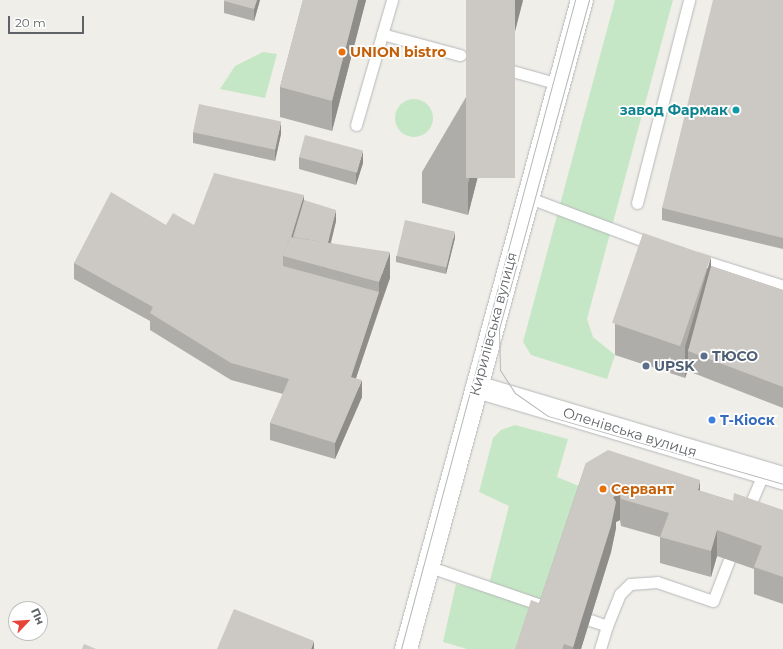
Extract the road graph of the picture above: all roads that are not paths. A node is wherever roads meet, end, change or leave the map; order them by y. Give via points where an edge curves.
1 (392, 0) edge
2 (582, 0) edge
3 (689, 0) edge
4 (382, 34) junction
5 (460, 55) edge
6 (505, 69) edge
7 (559, 84) junction
8 (356, 125) dead end
9 (527, 197) junction
10 (637, 203) dead end
11 (665, 248) edge
12 (687, 255) edge
13 (783, 286) edge
14 (477, 387) junction
15 (774, 475) edge
16 (744, 523) edge
17 (729, 560) edge
18 (428, 566) junction
19 (546, 607) edge
20 (590, 620) edge
21 (607, 626) junction
22 (406, 649) edge
23 (600, 649) edge

1 - 4 lane
2 - 7 street, Кирилівська вулиця
3 - 10 lane
4 - 5 lane
4 - 8 lane
6 - 7 lane
7 - 9 street, Кирилівська вулиця
9 - 11 lane
9 - 14 street, Кирилівська вулиця
12 - 13 lane
14 - 15 street, Оленівська вулиця
14 - 18 street, Кирилівська вулиця
15 - 16 lane
17 - 21 lane via 713,601 657,582 636,582 620,594
18 - 19 lane
18 - 22 street, Кирилівська вулиця
20 - 21 lane
21 - 23 lane

